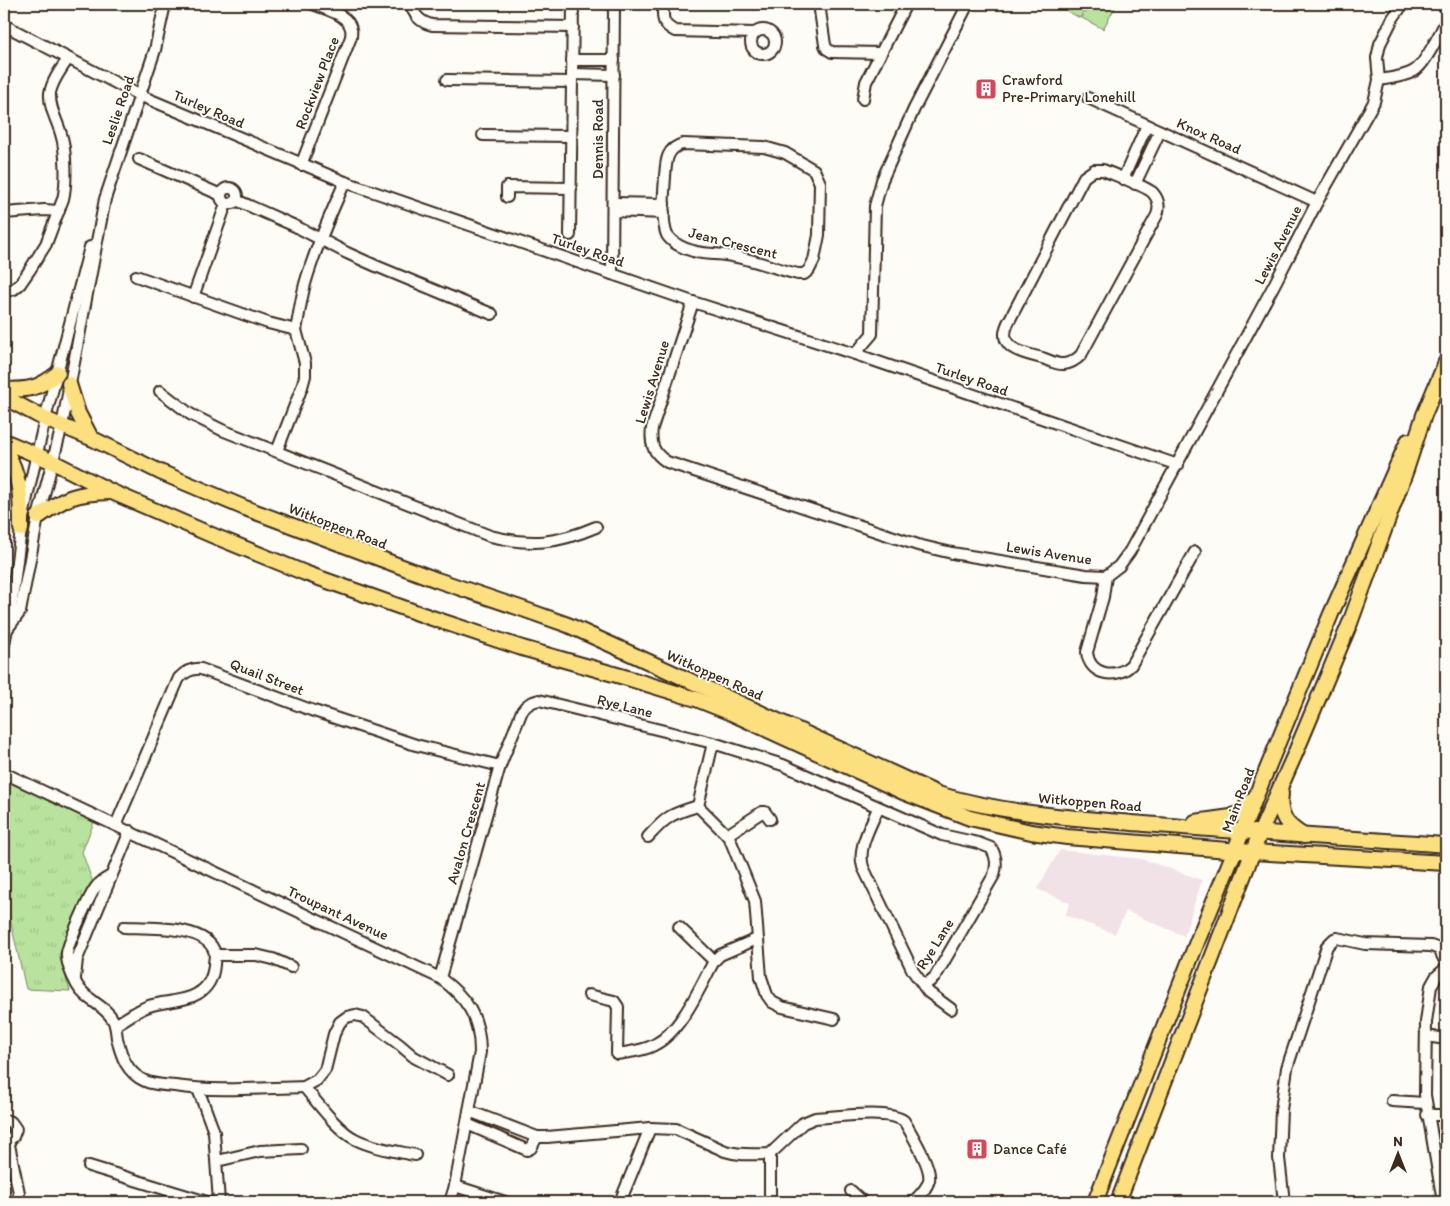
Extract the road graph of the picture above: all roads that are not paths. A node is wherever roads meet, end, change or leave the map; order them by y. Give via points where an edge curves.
1 (165, 4) edge
2 (313, 4) edge
3 (410, 4) edge
4 (573, 4) edge
5 (614, 4) edge
6 (663, 4) edge
7 (819, 4) edge
8 (906, 4) edge
9 (968, 4) edge
10 (1403, 4) edge
11 (1446, 22) edge
12 (4, 25) edge
13 (573, 27) junction
14 (755, 33) dead end
15 (881, 53) junction
16 (68, 59) junction
17 (572, 60) junction
18 (614, 60) junction
19 (614, 75) junction
20 (572, 78) junction
21 (447, 80) dead end
22 (1379, 80) junction
23 (139, 95) junction
24 (1088, 98) dead end
25 (863, 99) dead end
26 (1147, 125) junction
27 (1160, 131) junction
28 (483, 135) dead end
29 (571, 136) junction
30 (139, 158) dead end
31 (301, 165) junction
32 (1123, 179) junction
33 (345, 182) junction
34 (1135, 184) junction
35 (570, 188) junction
36 (507, 197) dead end
37 (228, 200) junction
38 (1317, 202) junction
39 (613, 207) junction
40 (664, 209) junction
41 (59, 212) junction
42 (4, 213) edge
43 (99, 226) junction
44 (570, 235) dead end
45 (321, 240) junction
46 (612, 274) junction
47 (136, 276) dead end
48 (4, 292) edge
49 (193, 297) junction
50 (693, 302) junction
51 (492, 314) dead end
52 (296, 330) junction
53 (855, 354) junction
54 (1446, 362) edge
55 (58, 373) junction
56 (70, 384) junction
57 (4, 390) edge
58 (160, 391) dead end
59 (4, 397) edge
60 (1424, 415) junction
61 (45, 419) junction
62 (62, 426) junction
63 (91, 438) junction
64 (4, 441) edge
65 (4, 448) edge
66 (276, 451) junction
67 (36, 455) junction
68 (52, 462) junction
69 (1178, 465) junction
70 (112, 492) junction
71 (38, 518) junction
72 (596, 527) dead end
73 (21, 529) junction
74 (1195, 552) dead end
75 (1106, 576) junction
76 (8, 628) junction
77 (4, 644) edge
78 (532, 702) joint
79 (713, 744) junction
80 (500, 766) junction
81 (4, 773) edge
82 (1283, 782) junction
83 (1256, 796) junction
84 (698, 806) junction
85 (878, 808) junction
86 (770, 819) dead end
87 (116, 825) junction
88 (1165, 826) junction
89 (130, 831) junction
90 (1243, 832) junction
91 (1260, 833) junction
92 (727, 835) junction
93 (1305, 836) junction
94 (648, 837) dead end
95 (1446, 845) edge
96 (1236, 850) junction
97 (1253, 852) junction
98 (1446, 863) edge
99 (124, 927) dead end
100 (679, 928) dead end
101 (757, 939) junction
102 (215, 955) junction
103 (714, 961) junction
104 (1446, 963) edge
105 (291, 967) dead end
106 (1446, 968) edge
107 (440, 978) junction
108 (924, 986) junction
109 (589, 996) dead end
110 (951, 1009) dead end
111 (834, 1019) dead end
112 (115, 1025) junction
113 (1426, 1036) junction
114 (1446, 1039) edge
115 (448, 1075) dead end
116 (304, 1087) junction
117 (198, 1090) junction
118 (1392, 1101) dead end
119 (1425, 1103) junction
120 (469, 1110) junction
121 (1428, 1115) junction
122 (1446, 1115) edge
123 (4, 1117) edge
124 (466, 1124) junction
125 (650, 1128) junction
126 (537, 1136) junction
127 (6, 1140) edge
128 (301, 1148) dead end
129 (770, 1154) junction
130 (415, 1155) dead end
131 (217, 1161) junction
132 (89, 1166) dead end
133 (455, 1186) junction
134 (851, 1191) dead end
135 (18, 1202) edge
136 (207, 1202) edge
137 (219, 1202) edge
138 (450, 1202) edge
139 (505, 1202) edge
140 (620, 1202) edge
141 (770, 1202) edge
142 (862, 1202) edge
143 (913, 1202) edge
144 (1095, 1202) edge
145 (1118, 1202) edge
146 (1284, 1202) edge
147 (1443, 1202) edge

1 - 23 street, Leslie Road via 155,50
2 - 31 street, Rockview Place via 348,22 351,37
3 - 13 street via 420,20 432,25
4 - 13 street
5 - 18 street, Dennis Road
6 - 14 street via 664,23 675,31
7 - 15 street via 828,49 832,52
8 - 15 street
9 - 53 street via 882,180 875,206 872,334
10 - 22 street, Lewis Avenue via 1392,18 1380,44
11 - 22 street via 1416,70
12 - 16 street, Turley Road
13 - 17 street
15 - 25 street via 866,82
16 - 23 street, Turley Road
16 - 41 street via 50,91 64,151 65,191
17 - 18 street
17 - 20 street
18 - 19 street, Dennis Road
19 - 20 street
19 - 39 street, Dennis Road
20 - 21 street
20 - 29 street
22 - 38 street, Lewis Avenue via 1374,102
23 - 31 street, Turley Road
23 - 43 street, Leslie Road
24 - 26 street, Knox Road
26 - 27 street, Knox Road
26 - 32 street
27 - 34 street
27 - 38 street, Knox Road
28 - 29 street
29 - 35 street
30 - 37 street
31 - 33 street, Turley Road
32 - 34 street
32 - 34 street via 1102,170 1084,177 1006,326 1006,339 1014,350 1061,364 1072,362 1081,355 1157,215 1159,206 1154,194
33 - 45 street
33 - 46 street, Turley Road
35 - 36 street via 507,187
35 - 44 street
37 - 45 street via 295,226
37 - 49 street
38 - 69 street, Lewis Avenue
39 - 40 street
39 - 46 street, Dennis Road
40 - 40 street, Jean Crescent via 667,156 678,145 772,148 807,165 818,176 819,235 814,260 809,270 798,274 731,256 680,247 667,234
41 - 42 street
41 - 48 street via 46,244 29,271 20,284
43 - 55 street, Leslie Road via 93,236
43 - 56 street, Leslie Road
45 - 51 street
45 - 52 street via 305,286
46 - 50 street, Turley Road
47 - 49 street
49 - 52 street
50 - 53 street, Turley Road
50 - 75 street, Lewis Avenue via 650,440 659,456 667,462 918,545
52 - 66 street via 305,376
53 - 69 street, Turley Road
54 - 60 main road, Main Road
55 - 57 main road via 37,387
55 - 61 street, Leslie Road
56 - 62 street, Leslie Road
56 - 63 main road via 78,413
58 - 66 street via 207,423
59 - 61 main road, Witkoppen Road
60 - 82 main road, Main Road via 1350,624
60 - 83 main road, Main Road via 1407,442 1331,614
61 - 62 main road, Witkoppen Road
61 - 67 street, Leslie Road
62 - 63 main road, Witkoppen Road
62 - 68 street, Leslie Road
63 - 88 main road, Witkoppen Road via 245,508 568,625 938,794 1004,810
64 - 67 main road, Witkoppen Road
65 - 73 main road via 19,482
66 - 72 street via 490,536 513,542 552,541
67 - 68 main road, Witkoppen Road
67 - 73 street, Leslie Road
68 - 70 main road, Witkoppen Road
68 - 71 street, Leslie Road
69 - 75 street, Lewis Avenue via 1126,558
70 - 71 main road via 70,497
70 - 96 main road, Witkoppen Road via 305,573 522,648 713,706 903,792 970,818 1023,831 1067,837
71 - 76 street, Leslie Road via 20,612
73 - 76 street, Leslie Road
74 - 75 street via 1131,665 1116,674 1099,671 1087,657
76 - 77 street
78 - 79 street, Rye Lane via 546,701
78 - 80 street, Avalon Crescent via 522,711
79 - 84 street
79 - 85 street, Rye Lane via 783,765
80 - 87 street, Quail Street via 416,745 197,668 179,678
80 - 107 street, Avalon Crescent
81 - 87 street, Troupant Avenue
82 - 91 main road, Main Road
82 - 93 main road via 1280,802 1283,816 1289,826
83 - 88 main road via 1241,812 1231,817
83 - 90 main road, Main Road
84 - 92 street
84 - 94 street via 670,816
85 - 108 street, Rye Lane via 862,847 862,861 913,971
85 - 108 street, Rye Lane via 942,835 985,845 996,856 994,875 935,976
86 - 92 street via 762,812
87 - 89 street, Troupant Avenue
88 - 90 main road, Witkoppen Road
89 - 107 street, Troupant Avenue
89 - 112 street via 111,876 97,885 92,894 67,952 69,970 78,986 112,1018
90 - 91 main road, Witkoppen Road
90 - 96 main road, Main Road
91 - 93 main road, Witkoppen Road
91 - 97 main road, Main Road
92 - 101 street via 755,901
93 - 95 main road, Witkoppen Road
96 - 97 main road, Witkoppen Road
96 - 144 main road, Main Road
97 - 98 main road, Witkoppen Road
97 - 145 main road, Main Road
99 - 102 street via 190,933 207,943
100 - 103 street
101 - 103 street via 720,955
101 - 111 street via 761,977 772,1002
102 - 105 street via 256,955
102 - 112 street via 211,979 198,994 149,1006
103 - 109 street via 683,1018 656,1045 642,1050 617,1054 618,1007 614,1000
104 - 146 street via 1439,949 1430,946 1365,944 1337,938 1327,946 1288,1068 1281,1110 1279,1158
106 - 113 street via 1431,986
107 - 120 street, Troupant Avenue via 454,988 475,1017 480,1052
108 - 110 street via 932,997
112 - 117 street via 122,1056 135,1076 154,1084
113 - 114 street
113 - 119 street
115 - 116 street via 414,1057 363,1017 355,1015 340,1022 325,1070 317,1080
116 - 117 street
116 - 130 street via 341,1130 354,1139
117 - 131 street via 214,1132
118 - 119 street
119 - 121 street
120 - 124 street, Troupant Avenue
120 - 126 street
121 - 122 street
121 - 147 street
123 - 127 street via 16,1129 13,1137
124 - 126 street via 527,1150 532,1148
124 - 133 street, Troupant Avenue
125 - 126 street
125 - 129 street via 680,1130 734,1154
125 - 140 street
127 - 135 street via 19,1193
128 - 131 street via 260,1151
129 - 141 street
129 - 143 street via 808,1120 896,1116 904,1121 928,1168 929,1181
131 - 137 street
132 - 136 street
133 - 138 street, Troupant Avenue
133 - 139 street
134 - 142 street

